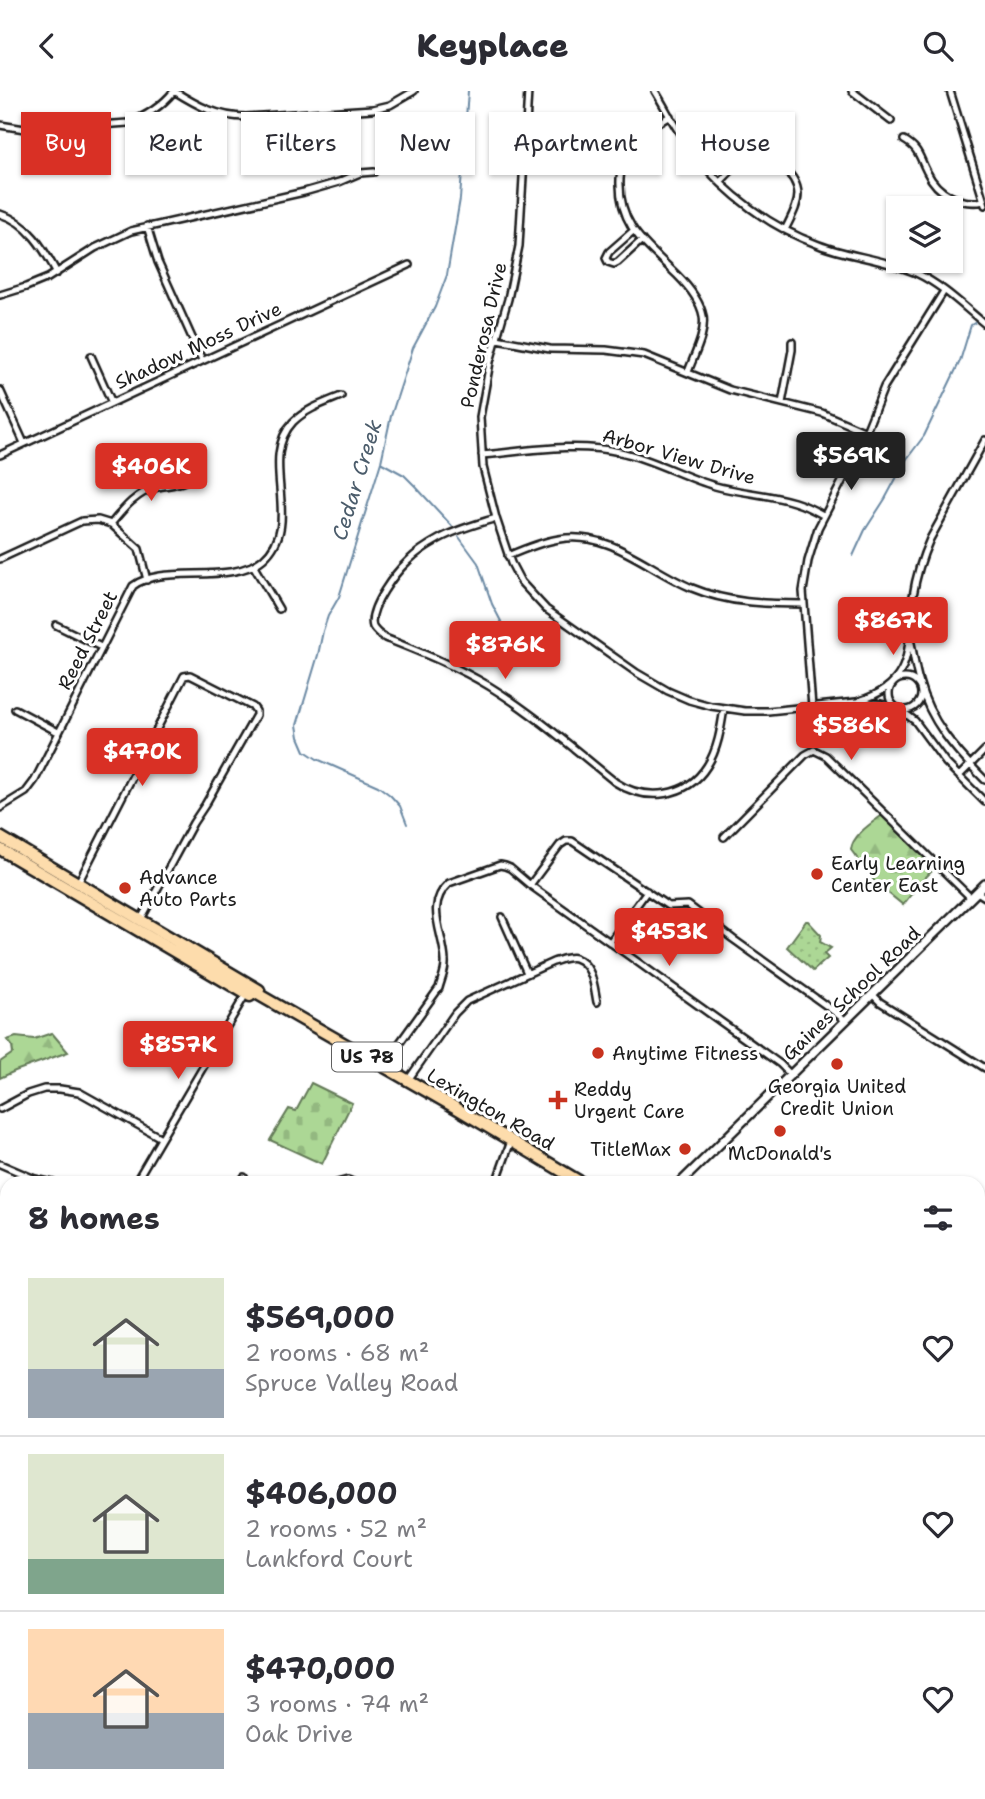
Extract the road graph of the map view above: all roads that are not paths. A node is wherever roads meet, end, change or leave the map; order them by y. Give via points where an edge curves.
1 (174, 91) edge
2 (414, 91) edge
3 (527, 91) edge
4 (655, 91) edge
5 (852, 91) edge
6 (950, 91) edge
7 (670, 116) junction
8 (891, 121) dead end
9 (0, 125) edge
10 (904, 140) dead end
11 (374, 172) dead end
12 (720, 182) junction
13 (984, 203) edge
14 (0, 214) edge
15 (147, 226) junction
16 (785, 230) junction
17 (633, 231) junction
18 (642, 240) junction
19 (409, 265) dead end
20 (57, 273) junction
21 (944, 291) junction
22 (0, 295) edge
23 (985, 324) edge
24 (497, 339) junction
25 (792, 342) dead end
26 (91, 356) dead end
27 (202, 360) junction
28 (688, 372) junction
29 (0, 390) edge
30 (341, 396) dead end
31 (112, 403) junction
32 (782, 403) junction
33 (866, 432) junction
34 (985, 440) edge
35 (24, 443) junction
36 (0, 455) edge
37 (482, 455) junction
38 (185, 481) dead end
39 (823, 515) junction
40 (496, 518) junction
41 (111, 524) junction
42 (508, 556) junction
43 (0, 559) edge
44 (253, 565) junction
45 (147, 580) junction
46 (803, 604) junction
47 (279, 609) dead end
48 (56, 625) dead end
49 (911, 640) junction
50 (101, 647) junction
51 (893, 682) junction
52 (921, 689) junction
53 (856, 702) junction
54 (813, 707) junction
55 (724, 708) junction
56 (898, 708) junction
57 (15, 709) dead end
58 (58, 732) junction
59 (985, 750) edge
60 (970, 765) junction
61 (960, 776) junction
62 (985, 780) edge
63 (985, 802) edge
64 (0, 808) edge
65 (0, 837) edge
66 (724, 837) dead end
67 (0, 849) edge
68 (78, 883) junction
69 (985, 884) edge
70 (530, 885) junction
71 (647, 891) junction
72 (974, 895) junction
73 (985, 897) edge
74 (502, 917) dead end
75 (137, 925) junction
76 (610, 942) junction
77 (527, 973) junction
78 (244, 981) junction
79 (231, 985) junction
80 (246, 994) junction
81 (872, 994) junction
82 (597, 1002) dead end
83 (271, 1003) junction
84 (845, 1020) junction
85 (385, 1067) junction
86 (985, 1068) edge
87 (790, 1074) junction
88 (408, 1080) junction
89 (0, 1109) edge
90 (161, 1138) junction
91 (511, 1141) junction
92 (0, 1164) edge
93 (28, 1176) edge
94 (139, 1176) edge
95 (498, 1176) edge
96 (570, 1176) edge
97 (687, 1176) edge

1 - 2 street via 209,111 246,117 373,109
1 - 9 street via 158,109 128,123 32,130
3 - 24 street, Ponderosa Drive via 519,246
4 - 7 street
5 - 8 street
6 - 13 street
7 - 12 street via 695,155
7 - 17 street via 641,133 624,156 621,200
10 - 13 street via 916,149 928,174 944,192 964,202
11 - 15 street
12 - 16 street
12 - 16 street via 750,159 778,165 792,179 798,194
14 - 20 street via 25,228
15 - 20 street via 103,244
15 - 27 street
16 - 21 street via 836,251 897,265
17 - 18 street
17 - 18 street via 607,255 608,263 618,262
18 - 28 street via 684,282 702,315 700,340
19 - 27 street, Shadow Moss Drive
20 - 22 street
21 - 23 street
21 - 33 street via 884,387
24 - 28 street via 531,347 638,354
24 - 37 street, Ponderosa Drive via 480,418
25 - 32 street
26 - 31 street
27 - 31 street, Shadow Moss Drive
28 - 32 street via 730,390
29 - 35 street
30 - 44 street via 299,417 287,430 280,451 282,520 278,536 268,553
31 - 35 street, Shadow Moss Drive
32 - 33 street via 830,415
33 - 39 street
34 - 49 street via 925,551 915,582
35 - 36 street, Shadow Moss Drive
37 - 39 street, Arbor View Drive via 571,447 619,452 703,482 793,502
37 - 40 street, Ponderosa Drive
38 - 41 street via 142,493
39 - 46 street via 808,561
40 - 42 street, Ponderosa Drive
40 - 55 street via 441,537 406,563 375,611 377,632 487,685 615,782 644,794 677,791 696,780 717,745
41 - 43 street via 82,521
41 - 45 street via 139,549
42 - 46 street via 557,539 591,539 614,546 705,593 749,603
42 - 55 street, Ponderosa Drive via 521,582 546,609 658,686
44 - 45 street
44 - 47 street
45 - 50 street, Reed Street via 132,586
46 - 54 street
48 - 50 street
49 - 51 street
49 - 52 street
50 - 58 street, Reed Street
51 - 52 street via 910,678
51 - 53 street, Ponderosa Drive via 879,694
51 - 56 street via 888,696
52 - 56 street via 914,708
52 - 60 street via 936,723
53 - 54 street, Ponderosa Drive
53 - 56 street, Ponderosa Drive
54 - 55 street, Ponderosa Drive
56 - 61 street via 915,721
57 - 58 street
58 - 64 street, Reed Street via 30,787
59 - 60 street
60 - 61 street
60 - 62 street
61 - 63 street
65 - 68 highway, Lexington Road / US 78
66 - 72 street via 814,750 826,756
67 - 75 highway, Lexington Road / US 78
68 - 75 highway, Lexington Road / US 78
68 - 75 street via 183,677 253,707 256,713
69 - 72 main road, Gaines School Road
70 - 71 street via 560,845 572,841
70 - 76 street
70 - 85 street via 500,865 444,887 436,905 446,963 439,988
71 - 76 street
71 - 84 street via 668,906 688,905
72 - 73 street
72 - 81 main road, Gaines School Road
74 - 77 street
75 - 78 highway, Lexington Road / US 78
75 - 79 highway, Lexington Road / US 78
76 - 87 street
77 - 82 street via 576,958 593,976
77 - 88 street via 467,1001
78 - 79 highway
78 - 83 highway, Lexington Road / US 78
79 - 80 highway, Lexington Road / US 78
80 - 83 highway, Lexington Road / US 78
80 - 90 street
81 - 84 main road, Gaines School Road
81 - 86 street
83 - 85 highway, Lexington Road / US 78
84 - 87 main road, Gaines School Road
85 - 88 highway, Lexington Road / US 78
87 - 97 main road, Gaines School Road
88 - 91 highway, Lexington Road / US 78
89 - 90 street via 44,1089 79,1092
90 - 94 street
91 - 95 street
91 - 96 highway, Lexington Road / US 78
92 - 93 street

